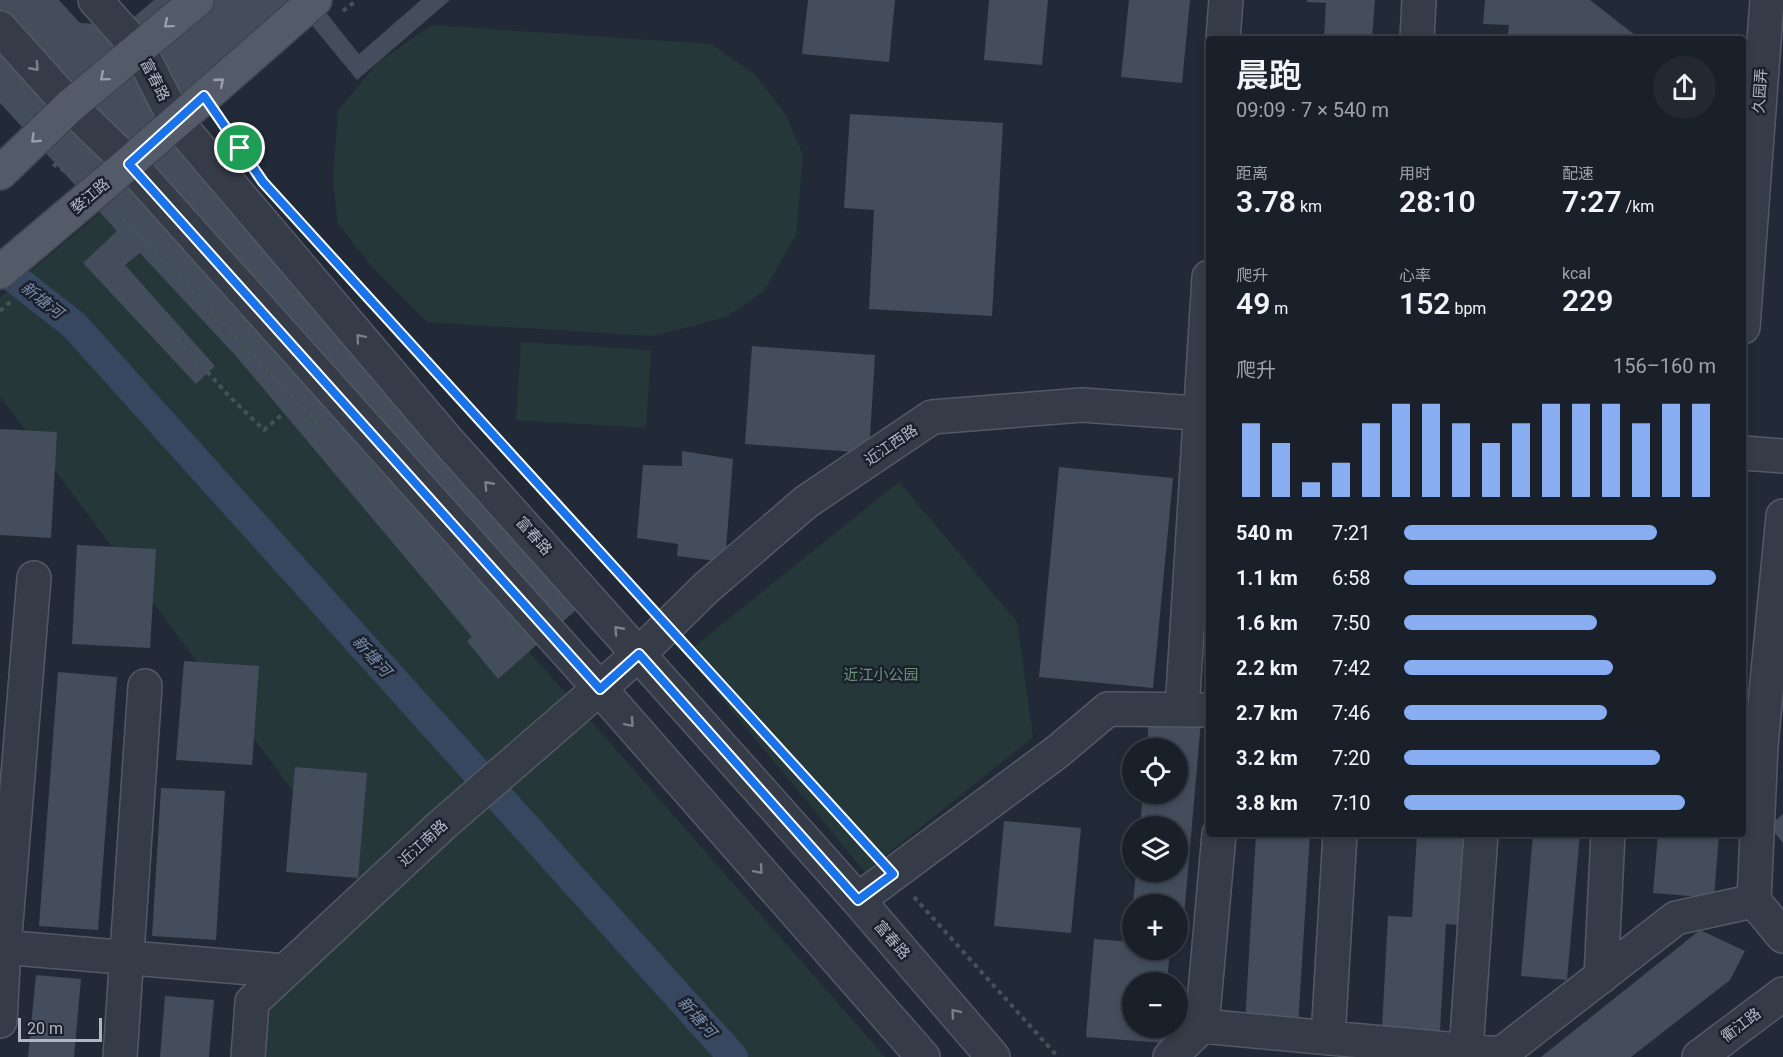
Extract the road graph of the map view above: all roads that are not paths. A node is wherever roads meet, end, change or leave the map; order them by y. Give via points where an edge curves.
1 (95, 0) edge
2 (197, 0) edge
3 (315, 0) edge
4 (1226, 0) edge
5 (1419, 0) edge
6 (1767, 0) edge
7 (0, 28) edge
8 (1223, 36) edge
9 (1417, 36) edge
10 (139, 49) junction
11 (1771, 98) edge
12 (70, 106) junction
13 (176, 121) junction
14 (129, 164) junction
15 (0, 173) edge
16 (1748, 186) edge
17 (1746, 242) edge
18 (6, 286) edge
19 (1206, 380) edge
20 (1205, 414) edge
21 (1746, 453) edge
22 (1783, 456) edge
23 (1783, 516) edge
24 (34, 578) dead end
25 (639, 654) junction
26 (145, 686) dead end
27 (600, 689) junction
28 (1196, 710) edge
29 (1762, 745) edge
30 (1219, 837) edge
31 (1340, 837) edge
32 (1481, 837) edge
33 (1608, 837) edge
34 (858, 900) junction
35 (1754, 901) junction
36 (1783, 936) edge
37 (2, 947) edge
38 (126, 958) junction
39 (285, 971) junction
40 (1600, 977) junction
41 (1783, 994) edge
42 (0, 1021) edge
43 (1202, 1026) junction
44 (1328, 1038) junction
45 (1466, 1051) junction
46 (120, 1057) edge
47 (248, 1057) edge
48 (923, 1057) edge
49 (993, 1057) edge
50 (1170, 1057) edge
51 (1699, 1057) edge

1 - 10 street, 富春路
2 -> 10 main road
13 -> 3 main road, 婺江路
4 - 8 street
5 - 9 street
6 - 11 street, 久园弄
7 -> 12 street
10 -> 12 main road
10 - 13 street, 富春路
11 - 16 street, 久园弄
12 - 14 street
12 -> 15 main road
13 - 14 main road, 婺江路
25 -> 13 street, 富春路 via 446,439
14 - 18 main road, 婺江路 via 30,246
14 - 27 street
16 - 17 street, 久园弄
19 - 20 street
20 - 25 street, 近江西路 via 1082,405 932,417 806,502 706,588
20 - 28 street
21 - 22 street
23 - 29 street
24 - 37 street
25 - 27 street, 近江南路
25 - 34 street, 富春路
26 - 38 street
27 - 39 street, 近江南路 via 442,825
27 -> 48 street
28 - 34 street via 1108,709 1057,752
29 - 35 street
30 - 43 street
31 - 44 street
32 - 45 street
33 - 40 street
49 -> 34 street, 富春路
35 - 36 street
35 - 40 street via 1676,918
37 - 38 street
37 - 42 street
38 - 39 street
38 - 46 street
39 - 47 street, 近江南路 via 252,1002
40 - 45 street via 1501,1054
41 - 51 street, 衢江路
43 - 44 street
43 - 50 street
44 - 45 street

